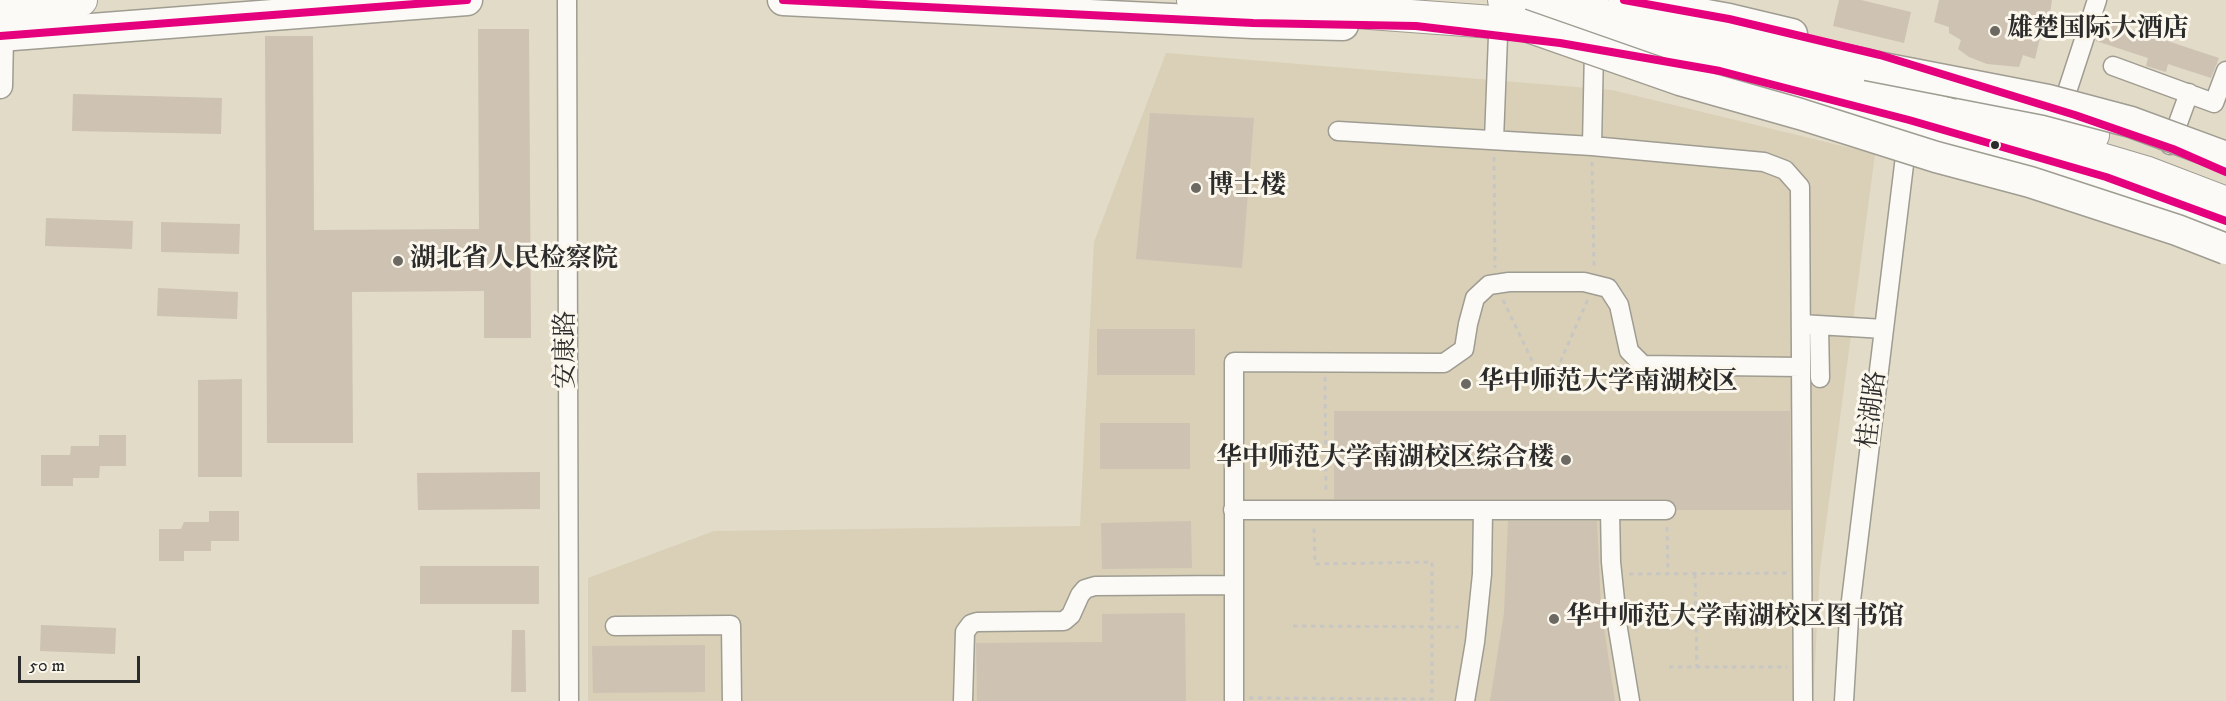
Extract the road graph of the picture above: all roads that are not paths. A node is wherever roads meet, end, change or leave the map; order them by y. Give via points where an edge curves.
1 (81, 0) edge
2 (467, 0) edge
3 (567, 0) edge
4 (783, 0) edge
5 (1193, 0) edge
6 (1624, 0) edge
7 (2097, 0) edge
8 (1507, 20) edge
9 (0, 26) edge
10 (1594, 49) junction
11 (2113, 66) dead end
12 (2226, 71) edge
13 (0, 86) edge
14 (2189, 93) junction
15 (2061, 110) junction
16 (1909, 120) junction
17 (1338, 131) dead end
18 (1494, 140) junction
19 (1592, 146) junction
20 (2169, 148) junction
21 (2224, 165) edge
22 (2226, 203) edge
23 (2226, 221) edge
24 (2226, 249) edge
25 (1801, 324) junction
26 (1820, 326) junction
27 (1884, 329) junction
28 (1801, 367) junction
29 (1820, 378) dead end
30 (1233, 510) junction
31 (1483, 510) junction
32 (1610, 510) junction
33 (1666, 510) road end
34 (1233, 585) junction
35 (615, 626) dead end
36 (1234, 699) edge
37 (569, 701) edge
38 (732, 701) edge
39 (963, 701) edge
40 (1465, 701) edge
41 (1630, 701) edge
42 (1803, 701) edge
43 (1844, 701) edge

1 - 9 highway
2 - 9 main road
3 - 37 street, 安康路
4 - 8 main road via 1253,23 1416,26
5 - 8 highway
6 - 15 main road via 1729,19 1880,55
7 - 15 street
8 - 10 main road
8 - 18 street
8 - 21 highway, bridge via 1721,34 1867,65 2146,153
8 - 22 highway, bridge via 1838,84 2145,172
8 - 24 main road, bridge via 1680,80 2030,182
9 - 13 street
10 - 16 main road via 1720,71
10 - 19 street
11 - 14 street
12 - 14 street via 2214,103
14 - 20 street
15 - 20 main road
16 - 23 main road via 2106,177
16 - 27 street, 桂湖路
17 - 18 street
18 - 19 street
19 - 25 street via 1764,162 1785,170 1800,187
20 - 21 main road
25 - 26 street
25 - 28 street
26 - 27 street
26 - 29 street
27 - 43 street, 桂湖路 via 1848,617
28 - 30 street via 1643,365 1629,351 1619,305 1608,288 1584,282 1489,285 1475,298 1464,349 1444,363 1325,363 1273,370 1234,362
28 - 42 street
30 - 31 street
30 - 34 street
31 - 32 street
31 - 40 street via 1482,574
32 - 33 street
32 - 41 street via 1612,574
34 - 36 street
34 - 39 street via 1095,586 1085,589 1064,621 971,624 965,632
35 - 38 street via 731,625

